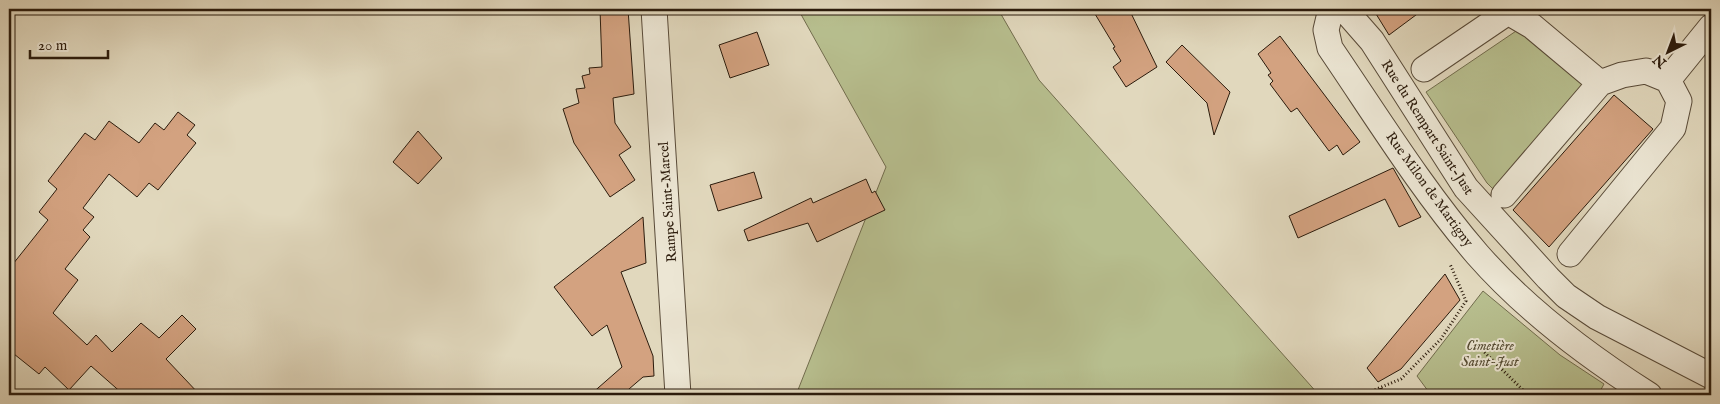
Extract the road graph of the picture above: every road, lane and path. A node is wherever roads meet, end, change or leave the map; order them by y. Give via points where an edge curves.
1 (654, 9) edge
2 (1331, 9) edge
3 (1344, 9) edge
4 (1711, 27) edge
5 (1424, 69) dead end
6 (1668, 80) junction
7 (1600, 83) junction
8 (1504, 194) dead end
9 (1570, 254) dead end
10 (1448, 261) dead end
11 (1472, 340) dead end
12 (1711, 376) edge
13 (1381, 388) junction
14 (1522, 394) edge
15 (678, 395) edge
16 (1362, 395) edge
17 (1381, 395) edge
18 (1528, 395) edge
19 (1649, 395) edge

1 - 15 street, Rampe Saint-Marcel
2 - 19 street, Rue Milon de Martigny via 1326,30 1330,48 1437,204 1477,254 1505,284 1564,336
3 - 12 street, Rue du Rempart Saint-Just via 1372,42 1466,188 1548,278 1566,296 1597,317
4 - 6 street
5 - 7 street via 1508,12 1532,26
6 - 7 street via 1646,71
6 - 9 street via 1679,101 1673,128
7 - 8 street
10 - 13 path via 1466,301 1442,339 1401,379
11 - 14 path
13 - 16 path
13 - 17 path
14 - 18 path

